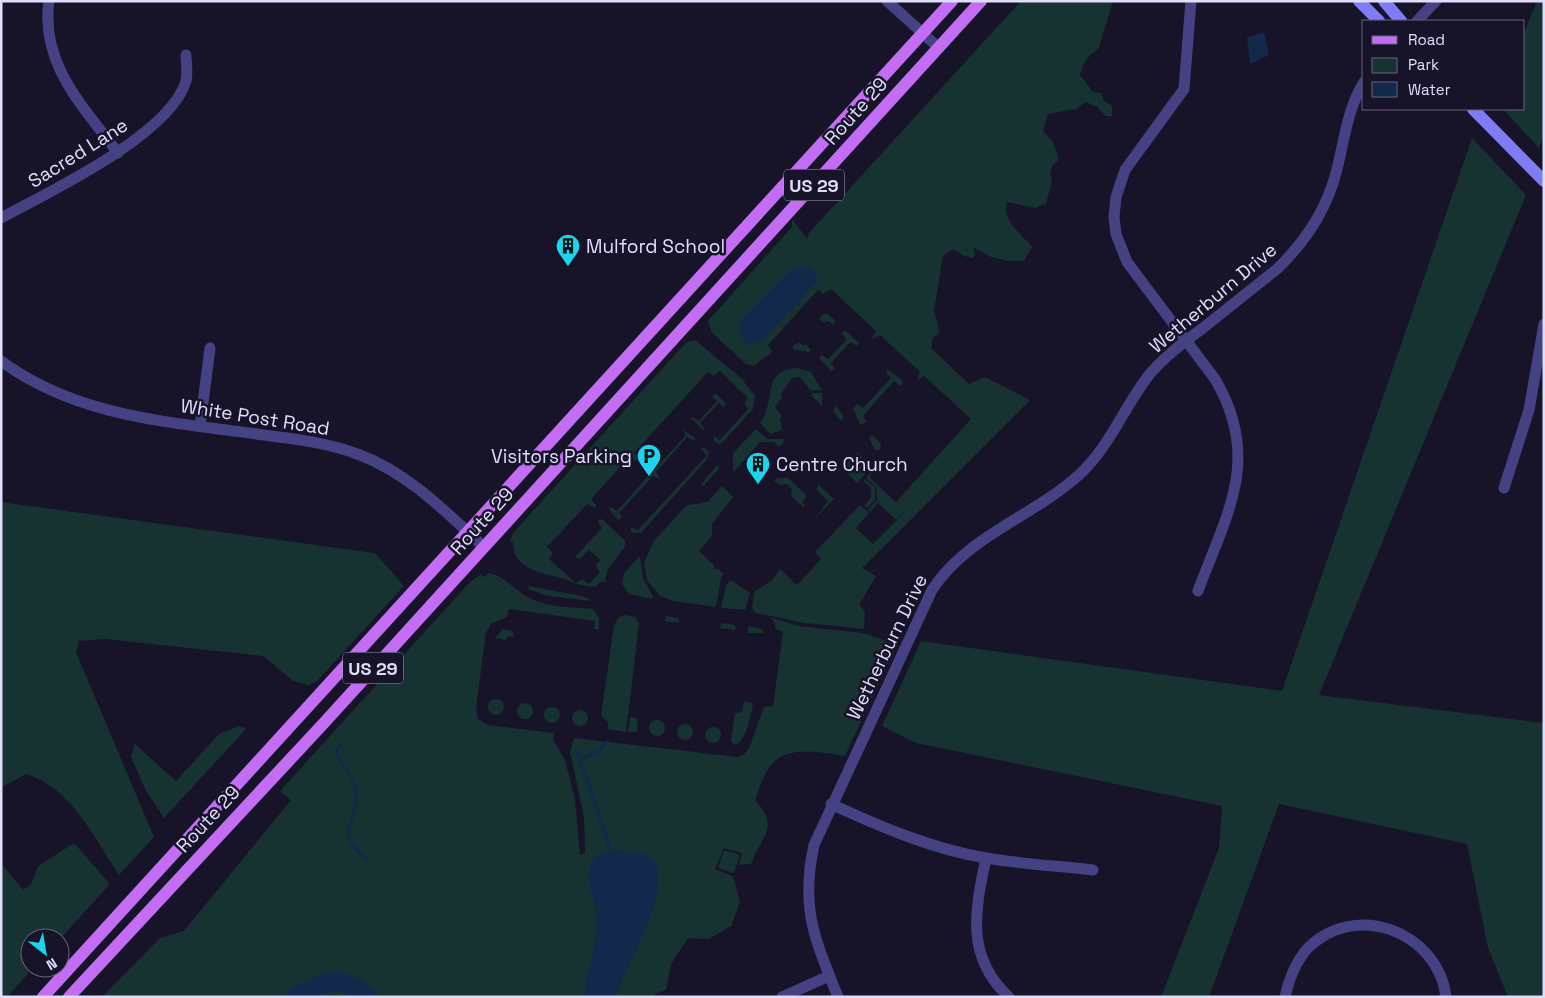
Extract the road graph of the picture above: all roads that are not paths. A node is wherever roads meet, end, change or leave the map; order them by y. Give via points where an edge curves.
1 (49, 1) edge
2 (887, 1) edge
3 (952, 1) edge
4 (981, 1) edge
5 (1190, 1) edge
6 (1359, 1) edge
7 (1384, 1) edge
8 (1436, 1) edge
9 (1378, 20) edge
10 (1400, 20) edge
11 (1417, 20) edge
12 (923, 33) junction
13 (939, 48) junction
14 (186, 55) dead end
15 (1362, 86) edge
16 (1474, 110) edge
17 (118, 153) junction
18 (1544, 182) edge
19 (1, 218) edge
20 (1544, 324) edge
21 (1186, 341) junction
22 (210, 348) dead end
23 (1, 361) edge
24 (200, 426) junction
25 (1504, 488) dead end
26 (468, 532) junction
27 (484, 546) junction
28 (1198, 591) dead end
29 (831, 804) junction
30 (986, 858) junction
31 (1093, 870) dead end
32 (829, 976) junction
33 (43, 997) edge
34 (69, 997) edge
35 (782, 997) edge
36 (838, 997) edge
37 (1008, 997) edge
38 (1285, 997) edge
39 (1446, 997) edge

1 - 17 street via 48,39 58,68
2 - 12 street
3 - 12 main road, Route 29 / US 29
4 - 13 main road, Route 29 / US 29
5 - 21 street via 1184,89 1125,170 1116,197 1114,217 1116,234 1127,262
6 - 9 main road
7 - 10 main road
8 - 11 street
12 - 13 street
12 - 26 main road, Route 29 / US 29
13 - 27 main road, Route 29 / US 29
14 - 17 street, Sacred Lane via 187,75 179,96
15 - 21 street, Wetherburn Drive via 1351,111 1331,190 1304,240 1277,269
16 - 18 main road
17 - 19 street, Sacred Lane
20 - 25 street via 1530,410
21 - 28 street via 1226,397 1235,424 1239,452 1234,496
21 - 29 street, Wetherburn Drive via 1149,376 1109,440 1082,472 1047,501 978,541 941,576 922,608
22 - 24 street
23 - 24 street, White Post Road via 39,385 93,407
24 - 26 street, White Post Road via 311,441 361,455 404,479
26 - 27 street, White Post Road
26 - 33 main road, Route 29 / US 29
27 - 34 main road, Route 29 / US 29
29 - 30 street via 897,834
29 - 32 street, Wetherburn Drive via 814,845 808,887 812,929
30 - 31 street
30 - 37 street via 976,935 986,969
32 - 35 street
32 - 36 street, Wetherburn Drive
38 - 39 street via 1292,972 1308,949 1336,930 1364,924 1396,931 1418,944 1434,962

